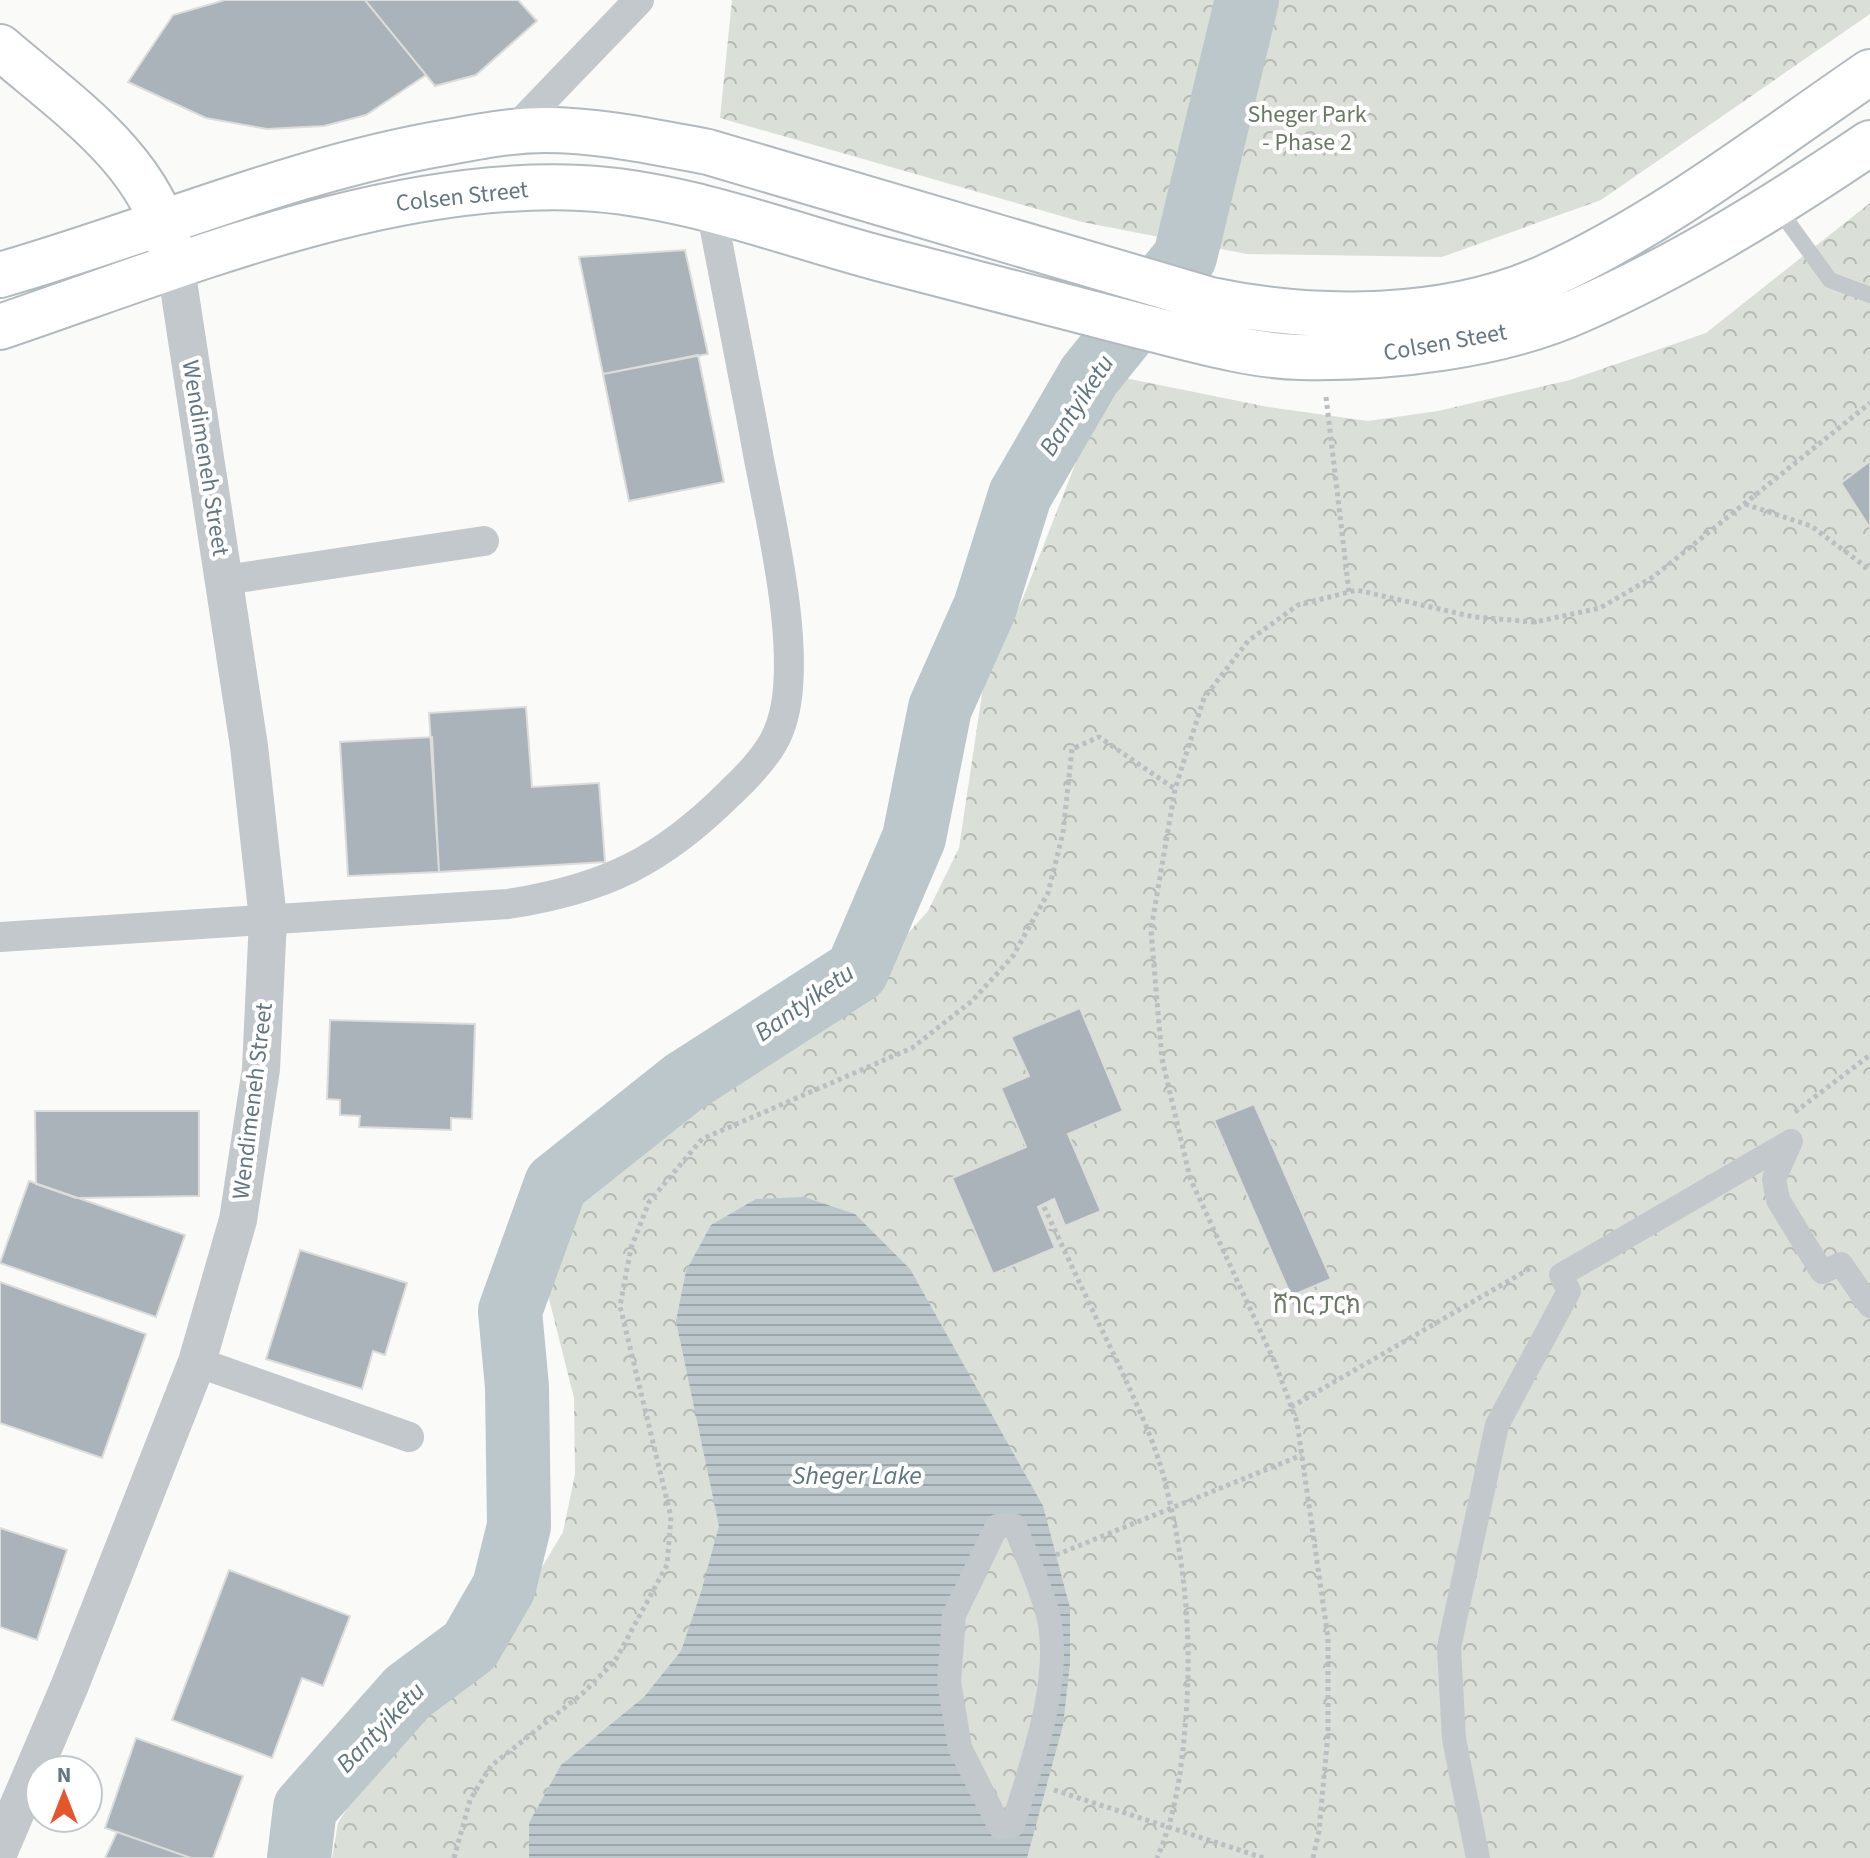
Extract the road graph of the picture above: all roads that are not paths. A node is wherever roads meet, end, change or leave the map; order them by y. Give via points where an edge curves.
1 (639, 0) edge
2 (0, 47) edge
3 (1870, 72) edge
4 (513, 131) junction
5 (1870, 143) edge
6 (1776, 206) junction
7 (711, 209) junction
8 (165, 224) junction
9 (176, 268) junction
10 (0, 275) edge
11 (980, 286) joint
12 (1870, 295) edge
13 (0, 327) edge
14 (484, 541) dead end
15 (225, 580) junction
16 (268, 919) junction
17 (0, 937) edge
18 (1870, 1306) edge
19 (197, 1362) junction
20 (409, 1437) dead end
21 (997, 1526) joint
22 (9, 1804) edge
23 (0, 1849) edge
24 (1478, 1858) edge

1 - 4 street
2 - 8 main road via 111,144 145,183
3 - 4 main road via 1617,240 1544,278 1481,298 1396,313 1261,311 708,152 625,136
4 - 8 main road via 323,169
5 - 6 main road, Colsen Steet
6 - 11 main road, Colsen Steet via 1577,312 1404,354 1296,357 1195,339
6 - 12 lane via 1830,280
7 - 9 main road, Colsen Street via 586,189 505,187 377,205
7 - 11 main road, Colsen Street
7 - 16 street via 784,592 788,684 779,730 746,777 701,822 650,860 566,895 508,904
8 - 9 main road
8 - 10 main road
9 - 13 main road, Colsen Street
9 - 15 street, Wendimeneh Street
14 - 15 street
15 - 16 street, Wendimeneh Street
16 - 17 street
16 - 19 street, Wendimeneh Street via 261,1069 250,1156 238,1220
18 - 24 street via 1841,1264 1822,1272 1778,1200 1774,1179 1791,1141 1561,1275 1569,1291 1497,1425 1449,1647 1454,1739
19 - 20 street
19 - 22 street, Wendimeneh Street
21 - 21 street via 954,1615 949,1682 960,1748 1000,1827 1013,1825 1050,1693 1049,1620 1015,1526
22 - 23 street, Wendimeneh Street

